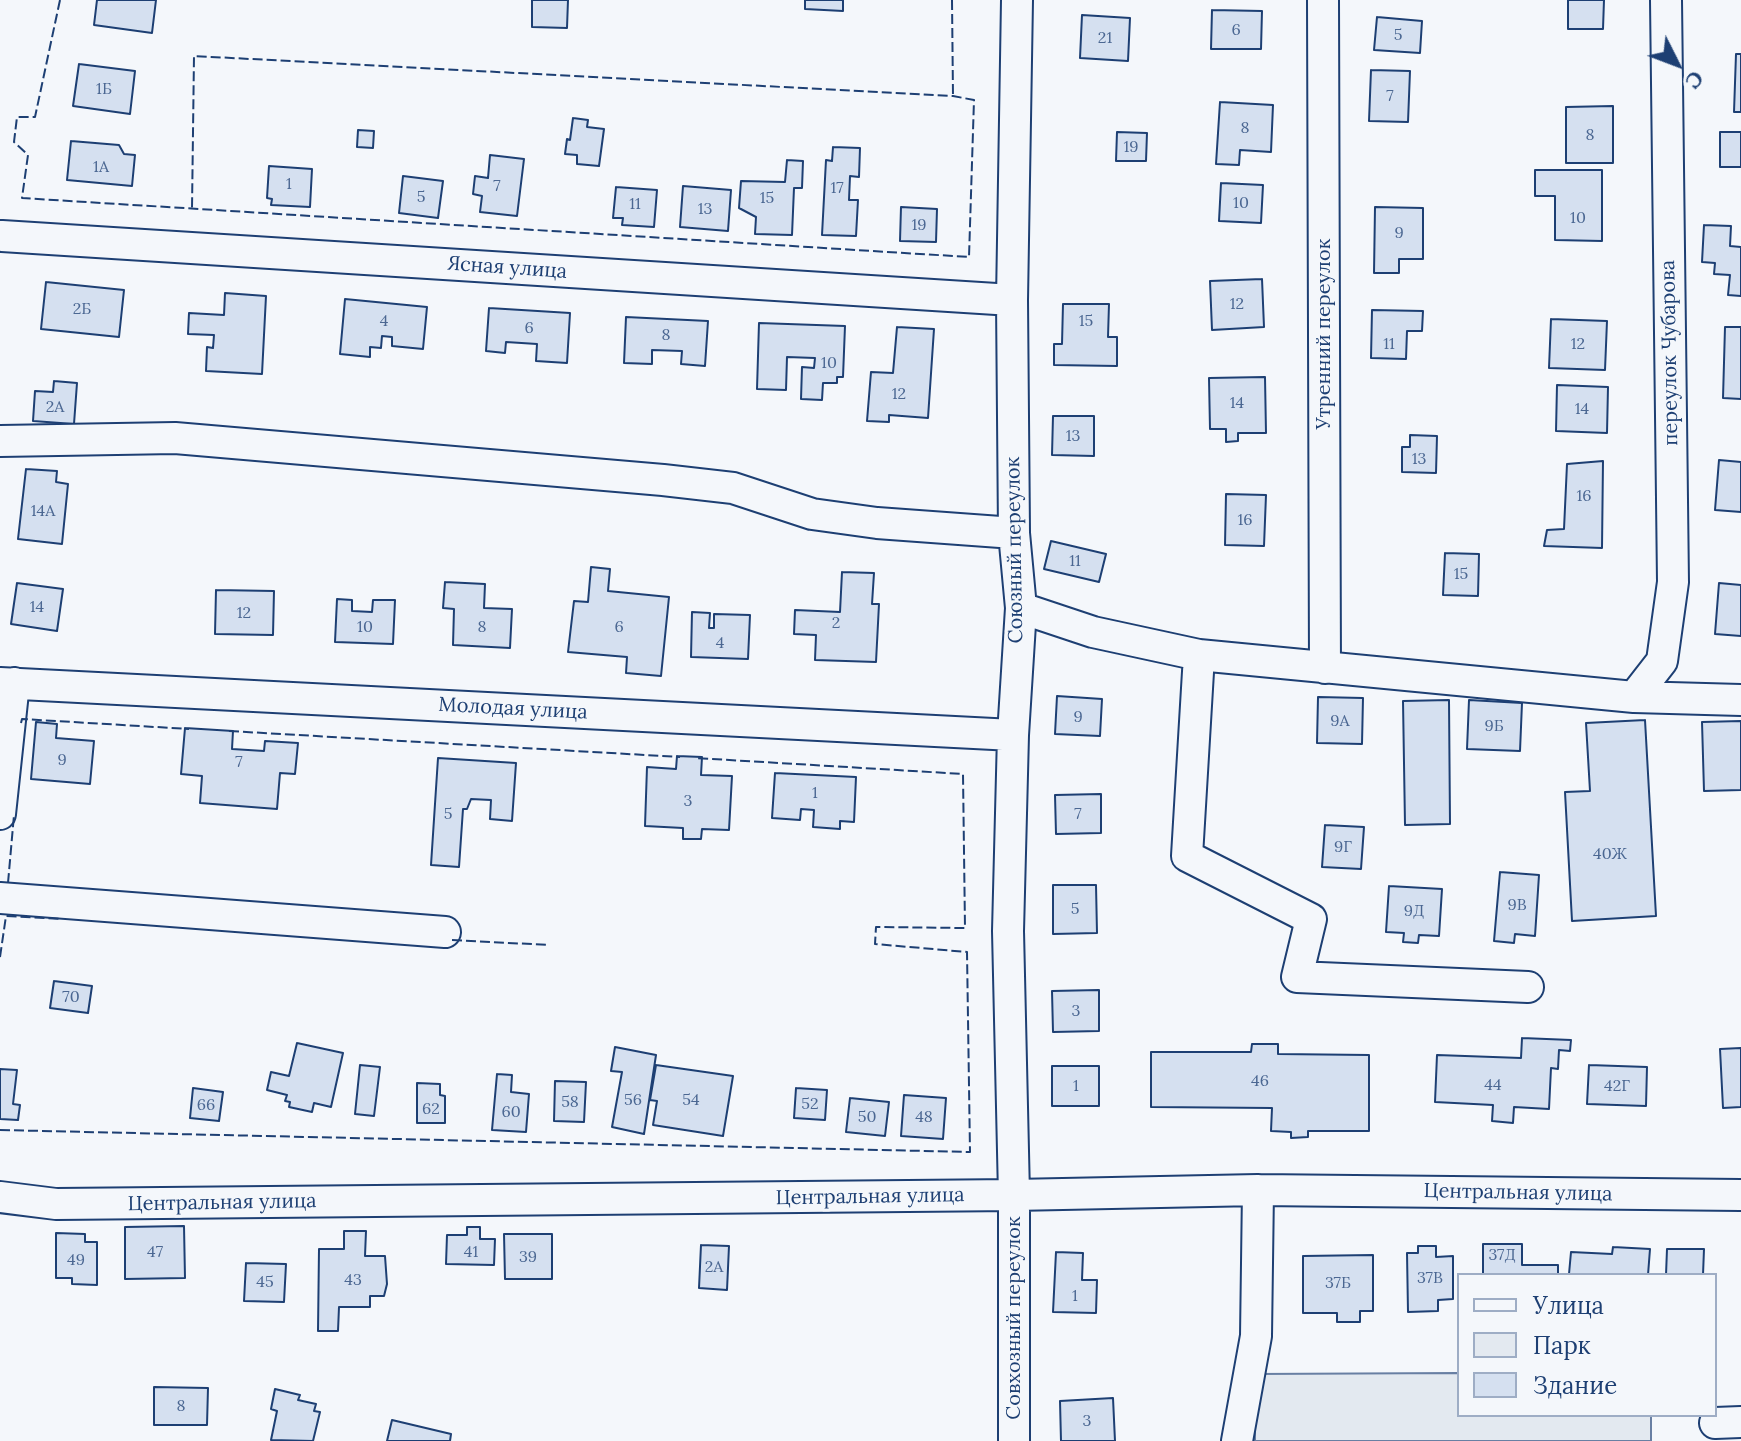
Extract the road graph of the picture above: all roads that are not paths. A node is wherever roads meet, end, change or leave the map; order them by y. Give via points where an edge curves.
1 (1017, 0) edge
2 (1323, 0) edge
3 (1666, 0) edge
4 (1, 239) edge
5 (1012, 300) junction
6 (0, 441) edge
7 (1014, 533) junction
8 (1021, 608) junction
9 (1199, 655) junction
10 (1325, 668) junction
11 (7, 683) edge
12 (1634, 697) junction
13 (1741, 700) edge
14 (1013, 735) junction
15 (0, 814) edge
16 (0, 898) edge
17 (445, 932) dead end
18 (1528, 987) dead end
19 (1258, 1190) junction
20 (1014, 1195) junction
21 (1741, 1195) edge
22 (0, 1197) edge
23 (1014, 1441) edge
24 (1237, 1441) edge

1 - 5 street, Союзный переулок
2 - 10 street, Утренний переулок
3 - 12 street, переулок Чубарова via 1673,582 1662,661
4 - 5 street, Ясная улица
5 - 7 street, Союзный переулок
6 - 7 street via 175,438 663,480 733,488 812,514
7 - 8 street, Союзный переулок
8 - 9 street via 1093,632
8 - 14 street, Союзный переулок
9 - 10 street
9 - 18 street via 1187,856 1311,919 1297,977
10 - 12 street
11 - 14 street, Молодая улица
11 - 15 street, Молодая улица
12 - 13 street
14 - 20 street, Союзный переулок via 1008,931
16 - 17 street
19 - 20 street, Центральная улица
19 - 21 street, Центральная улица
19 - 24 street via 1256,1336
20 - 22 street, Центральная улица via 56,1204
20 - 23 street, Совхозный переулок

